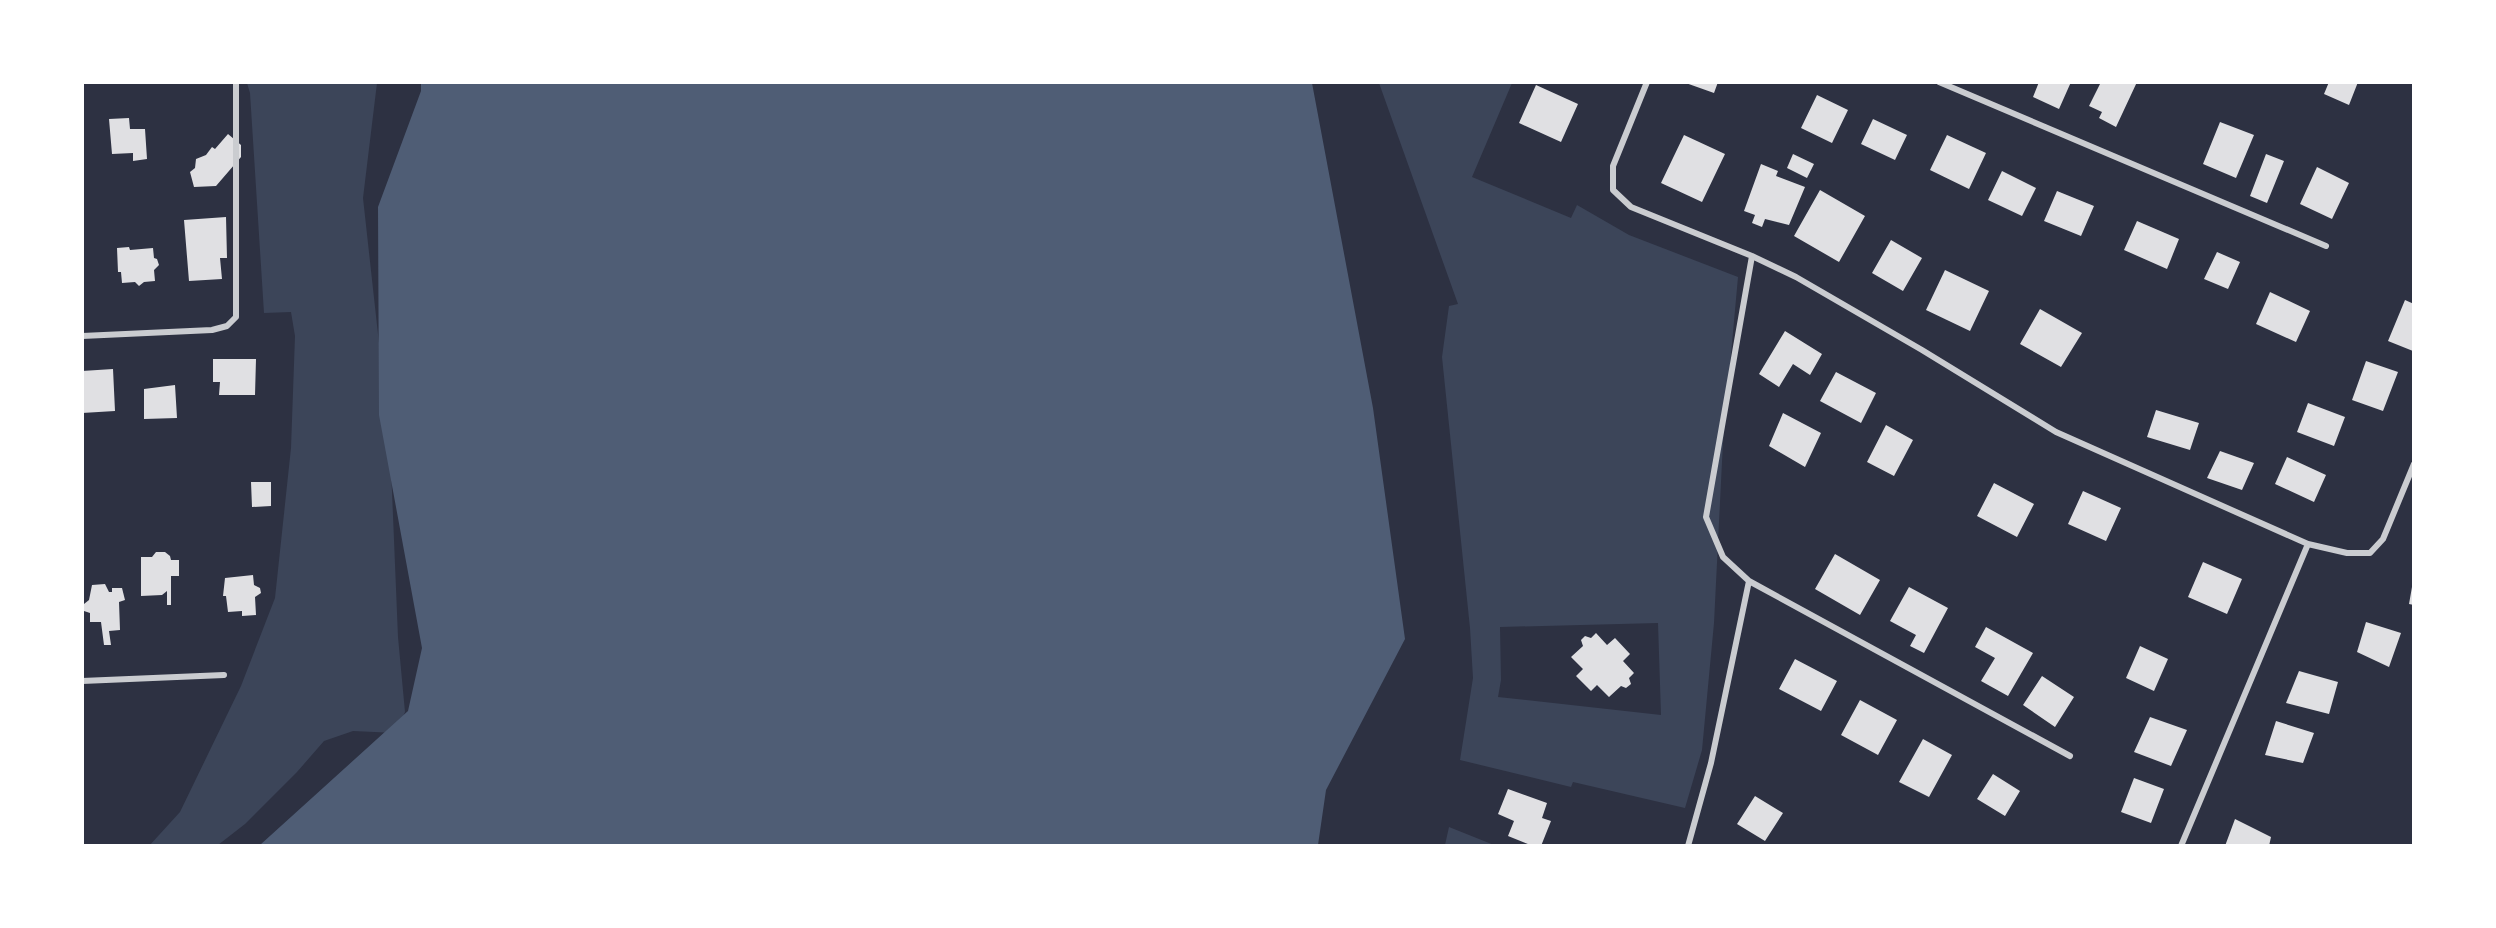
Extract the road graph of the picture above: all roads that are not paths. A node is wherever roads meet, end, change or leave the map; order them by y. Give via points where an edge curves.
1 (236, 82) edge
2 (1647, 82) edge
3 (1939, 82) edge
4 (2326, 246) dead end
5 (1752, 256) junction
6 (82, 336) edge
7 (2414, 464) edge
8 (2308, 544) junction
9 (1749, 581) junction
10 (224, 675) dead end
11 (82, 681) edge
12 (2070, 756) dead end
13 (1688, 846) edge
14 (2181, 846) edge

1 - 6 street via 236,317 226,326 212,330
2 - 5 street via 1613,166 1613,190 1631,207
3 - 4 street
5 - 8 street via 1913,344 2056,432
5 - 9 street via 1706,517 1723,557
7 - 8 street via 2383,539 2370,553
8 - 14 street
9 - 12 street
9 - 13 street via 1711,763
10 - 11 street

